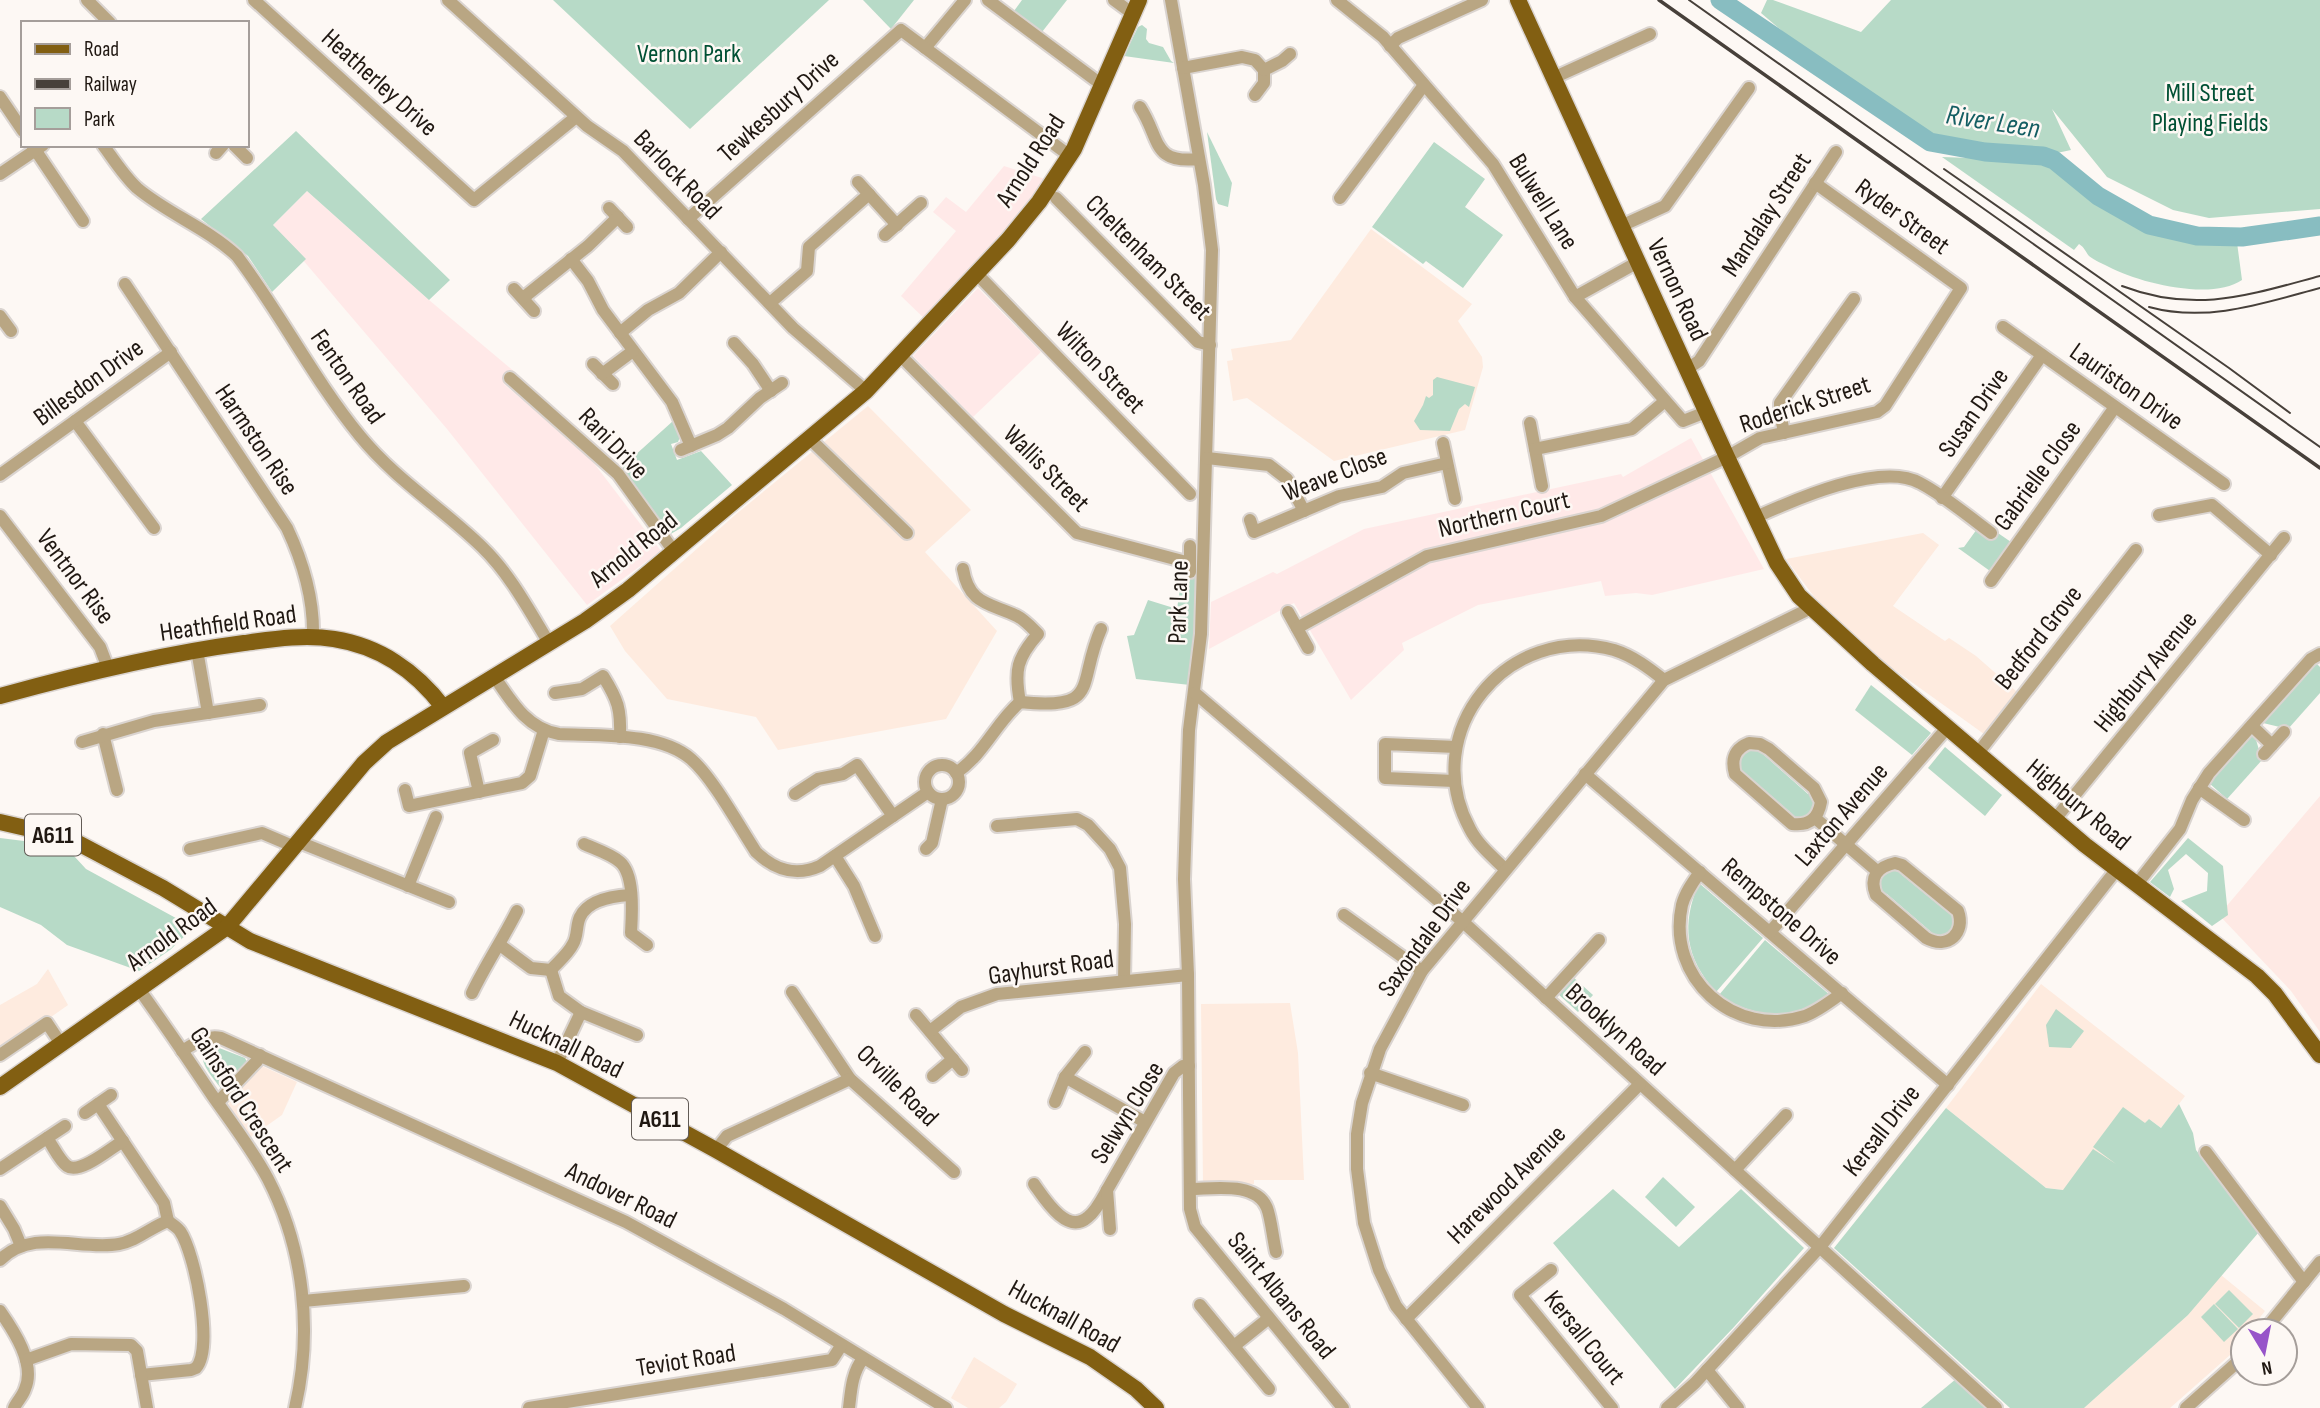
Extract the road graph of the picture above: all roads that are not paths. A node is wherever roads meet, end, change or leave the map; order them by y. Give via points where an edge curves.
1 (87, 0) edge
2 (254, 0) edge
3 (448, 0) edge
4 (965, 0) edge
5 (988, 0) edge
6 (1114, 0) edge
7 (1171, 0) edge
8 (1337, 0) edge
9 (1482, 0) edge
10 (1517, 0) edge
11 (1136, 7) edge
12 (108, 21) edge
13 (1650, 34) dead end
14 (1390, 46) junction
15 (925, 48) junction
16 (1290, 54) dead end
17 (1183, 68) junction
18 (1264, 70) junction
19 (1553, 78) junction
20 (1102, 85) junction
21 (1424, 85) junction
22 (1255, 95) dead end
23 (0, 97) edge
24 (1748, 97) dead end
25 (1140, 107) dead end
26 (576, 117) junction
27 (21, 128) edge
28 (36, 147) edge
29 (105, 147) edge
30 (236, 147) edge
31 (1836, 152) dead end
32 (1070, 156) junction
33 (247, 158) dead end
34 (1199, 159) junction
35 (0, 174) edge
36 (858, 182) dead end
37 (1815, 183) junction
38 (869, 194) junction
39 (1056, 198) dead end
40 (1340, 198) dead end
41 (921, 204) dead end
42 (688, 219) junction
43 (83, 221) dead end
44 (897, 225) junction
45 (1621, 226) junction
46 (627, 227) dead end
47 (885, 235) dead end
48 (721, 252) junction
49 (571, 259) junction
50 (1637, 262) junction
51 (976, 274) junction
52 (125, 284) dead end
53 (1961, 288) joint
54 (1575, 297) junction
55 (770, 303) junction
56 (1852, 309) dead end
57 (534, 312) dead end
58 (0, 316) edge
59 (2003, 327) dead end
60 (11, 331) dead end
61 (620, 333) junction
62 (734, 343) dead end
63 (1210, 345) junction
64 (633, 351) junction
65 (171, 352) junction
66 (900, 355) junction
67 (2042, 355) junction
68 (593, 364) dead end
69 (1687, 369) junction
70 (602, 374) junction
71 (510, 378) dead end
72 (613, 384) dead end
73 (866, 391) junction
74 (1665, 401) junction
75 (2115, 407) junction
76 (1706, 412) junction
77 (75, 421) junction
78 (1531, 423) dead end
79 (1784, 433) junction
80 (809, 438) junction
81 (1443, 443) dead end
82 (1535, 449) junction
83 (1727, 457) junction
84 (1207, 458) junction
85 (1447, 463) junction
86 (0, 475) edge
87 (2224, 484) dead end
88 (1542, 486) dead end
89 (1191, 494) dead end
90 (1942, 498) junction
91 (1455, 499) dead end
92 (1304, 511) junction
93 (2159, 515) dead end
94 (0, 516) edge
95 (1756, 517) junction
96 (1250, 520) dead end
97 (154, 528) dead end
98 (906, 533) dead end
99 (1991, 533) dead end
100 (2284, 538) dead end
101 (1189, 547) dead end
102 (673, 550) junction
103 (2136, 550) dead end
104 (2271, 555) junction
105 (963, 569) dead end
106 (1999, 577) dead end
107 (1799, 596) joint
108 (1811, 608) junction
109 (1288, 612) dead end
110 (1297, 628) junction
111 (1101, 629) dead end
112 (313, 637) junction
113 (549, 643) junction
114 (1308, 648) dead end
115 (197, 650) junction
116 (2320, 654) edge
117 (108, 668) junction
118 (495, 676) junction
119 (1664, 680) junction
120 (555, 693) dead end
121 (1195, 694) junction
122 (0, 696) edge
123 (1020, 702) junction
124 (260, 705) dead end
125 (443, 707) junction
126 (208, 713) junction
127 (2252, 726) junction
128 (1948, 728) junction
129 (544, 730) junction
130 (2284, 732) dead end
131 (103, 734) junction
132 (620, 737) junction
133 (494, 740) dead end
134 (82, 742) dead end
135 (1456, 747) junction
136 (1978, 753) junction
137 (956, 773) junction
138 (1585, 774) junction
139 (1454, 781) junction
140 (2199, 788) junction
141 (117, 790) dead end
142 (405, 790) dead end
143 (479, 792) junction
144 (928, 792) junction
145 (795, 794) dead end
146 (942, 799) junction
147 (1014, 810) dead end
148 (893, 816) junction
149 (436, 817) dead end
150 (1815, 818) junction
151 (2056, 818) junction
152 (0, 822) edge
153 (1016, 824) junction
154 (2226, 824) dead end
155 (997, 826) dead end
156 (584, 844) dead end
157 (297, 845) junction
158 (1846, 845) junction
159 (190, 849) dead end
160 (926, 849) dead end
161 (835, 856) junction
162 (1506, 869) junction
163 (2117, 869) junction
164 (1877, 871) junction
165 (1700, 872) junction
166 (2137, 884) junction
167 (408, 886) junction
168 (630, 895) junction
169 (449, 902) dead end
170 (517, 911) dead end
171 (1344, 915) dead end
172 (1462, 921) junction
173 (227, 927) junction
174 (1770, 932) junction
175 (875, 936) dead end
176 (1599, 940) dead end
177 (500, 945) junction
178 (647, 945) dead end
179 (551, 971) junction
180 (1422, 971) junction
181 (1188, 975) junction
182 (1124, 981) junction
183 (139, 989) junction
184 (792, 992) dead end
185 (472, 993) dead end
186 (1842, 993) junction
187 (1546, 998) junction
188 (581, 1012) junction
189 (916, 1015) dead end
190 (930, 1031) junction
191 (637, 1035) dead end
192 (61, 1044) junction
193 (182, 1051) junction
194 (1086, 1052) dead end
195 (0, 1055) edge
196 (260, 1055) junction
197 (2320, 1055) edge
198 (953, 1059) junction
199 (557, 1063) junction
200 (1189, 1066) junction
201 (962, 1070) dead end
202 (1370, 1073) junction
203 (933, 1076) dead end
204 (1065, 1077) junction
205 (850, 1079) junction
206 (1640, 1084) junction
207 (1948, 1085) junction
208 (0, 1087) edge
209 (111, 1095) dead end
210 (218, 1102) junction
211 (1055, 1102) dead end
212 (98, 1104) junction
213 (1464, 1105) dead end
214 (85, 1113) dead end
215 (1786, 1115) dead end
216 (1145, 1122) junction
217 (65, 1126) dead end
218 (47, 1138) junction
219 (123, 1141) junction
220 (716, 1150) junction
221 (2206, 1152) dead end
222 (0, 1169) edge
223 (1735, 1170) junction
224 (954, 1172) dead end
225 (1051, 1183) dead end
226 (1190, 1189) junction
227 (1107, 1190) junction
228 (0, 1206) edge
229 (1190, 1209) joint
230 (168, 1221) junction
231 (1110, 1229) dead end
232 (1270, 1230) junction
233 (1256, 1231) dead end
234 (21, 1245) junction
235 (1820, 1247) junction
236 (1276, 1252) dead end
237 (0, 1260) edge
238 (2320, 1262) edge
239 (1550, 1270) dead end
240 (2304, 1282) junction
241 (464, 1286) dead end
242 (303, 1301) junction
243 (1200, 1305) dead end
244 (0, 1311) edge
245 (2275, 1317) edge
246 (1269, 1318) junction
247 (1406, 1320) junction
248 (841, 1346) junction
249 (1234, 1346) junction
250 (863, 1359) junction
251 (26, 1360) junction
252 (1707, 1370) junction
253 (2229, 1370) edge
254 (141, 1375) junction
255 (1261, 1387) dead end
256 (14, 1408) edge
257 (147, 1408) edge
258 (295, 1408) edge
259 (529, 1408) edge
260 (849, 1408) edge
261 (946, 1408) edge
262 (1156, 1408) edge
263 (1343, 1408) edge
264 (1478, 1408) edge
265 (1612, 1408) edge
266 (1667, 1408) edge
267 (1738, 1408) edge
268 (1996, 1408) edge
269 (2186, 1408) edge

1 - 12 street
2 - 26 street, Heatherley Drive via 474,200
3 - 26 street, Barlock Road
4 - 15 street
5 - 20 street
6 - 11 street
7 - 17 street, Park Lane
8 - 14 street, Bulwell Lane
9 - 14 street via 1398,38
10 - 19 main road, Vernon Road
11 - 20 main road, Arnold Road
13 - 19 street
14 - 21 street, Bulwell Lane
15 - 32 street
15 - 42 street, Tewkesbury Drive via 901,30
16 - 18 street
17 - 18 street via 1242,57 1255,60
17 - 34 street, Park Lane
18 - 22 street via 1264,83
19 - 45 main road, Vernon Road
20 - 32 main road, Arnold Road
21 - 40 street
21 - 54 street, Bulwell Lane via 1493,164
23 - 27 street
24 - 45 street via 1665,206
25 - 34 street via 1168,158
26 - 42 street, Barlock Road via 624,150
28 - 35 street
28 - 43 street
29 - 113 street, Fenton Road via 135,186 237,256 359,435 391,471 490,555
30 - 33 street
31 - 37 street, Mandalay Street
32 - 51 main road, Arnold Road via 1039,202
34 - 63 street, Park Lane via 1212,250
36 - 38 street
37 - 53 street, Ryder Street
37 - 69 street, Mandalay Street via 1699,361
38 - 44 street
38 - 55 street via 809,247 807,271
39 - 63 street, Cheltenham Street via 1198,342
41 - 44 street
42 - 48 street, Barlock Road
44 - 47 street
45 - 50 main road, Vernon Road
46 - 49 street via 613,213
48 - 55 street, Barlock Road
48 - 61 street via 679,293
49 - 57 street via 519,294
49 - 61 street
50 - 54 street
50 - 69 main road, Vernon Road
51 - 66 main road, Arnold Road
51 - 89 street, Wilton Street
52 - 65 street, Harmston Rise
53 - 79 street, Roderick Street via 1885,406 1877,412
54 - 74 street, Bulwell Lane
55 - 73 street, Barlock Road via 815,349
56 - 79 street via 1780,402
58 - 60 street
59 - 67 street, Lauriston Drive
61 - 64 street
62 - 64 street via 738,357 776,387 728,428 686,448 672,402
63 - 84 street, Park Lane
64 - 70 street
65 - 77 street, Billesdon Drive
65 - 112 street, Harmston Rise via 287,528 303,567
66 - 73 main road, Arnold Road
66 - 101 street, Wallis Street via 1077,533 1190,567
67 - 75 street, Lauriston Drive
67 - 90 street, Susan Drive
68 - 70 street
69 - 76 main road, Vernon Road
70 - 72 street
71 - 102 street, Rani Drive via 618,474
73 - 80 main road, Arnold Road
74 - 76 street, Bulwell Lane via 1683,421
74 - 82 street via 1632,429
75 - 87 street, Lauriston Drive
75 - 106 street, Gabrielle Close
76 - 83 main road, Vernon Road
77 - 86 street, Billesdon Drive
77 - 97 street
78 - 82 street
79 - 83 street, Roderick Street via 1760,438
80 - 98 street
80 - 102 main road, Arnold Road
81 - 85 street
82 - 88 street
83 - 95 main road, Vernon Road
83 - 110 street, Northern Court via 1601,516 1427,556
84 - 92 street via 1269,465 1287,479
84 - 121 street, Park Lane
85 - 91 street
85 - 92 street, Weave Close via 1404,473 1382,486 1339,496
90 - 95 street via 1901,475 1882,476 1810,493
90 - 99 street
92 - 96 street, Weave Close via 1254,532
93 - 104 street via 2212,505
94 - 117 street, Ventnor Rise via 100,647
95 - 107 main road, Vernon Road via 1777,563
100 - 104 street, Highbury Avenue
102 - 113 main road, Arnold Road via 628,590
103 - 136 street, Bedford Grove
104 - 151 street, Highbury Avenue
105 - 123 street via 965,583 980,601 1020,617 1043,638 1025,649 1018,664
107 - 108 main road, Highbury Road
108 - 119 street, Saxondale Drive
108 - 128 main road, Highbury Road
109 - 110 street
110 - 114 street
111 - 123 street via 1088,675 1076,696 1055,704
112 - 115 main road, Heathfield Road
112 - 125 main road, Heathfield Road via 337,639 390,657 429,688
113 - 118 main road, Arnold Road
115 - 117 main road, Heathfield Road
115 - 126 street
116 - 127 street
117 - 122 main road, Heathfield Road
118 - 125 main road, Arnold Road
118 - 129 street via 515,707
119 - 135 street via 1643,663 1615,650 1585,645 1554,648 1500,673 1479,695
119 - 138 street, Saxondale Drive
120 - 132 street via 582,689 603,676 621,712
121 - 172 street, Brooklyn Road
121 - 181 street, Park Lane via 1189,730 1184,879
123 - 137 street via 1004,716 980,752
124 - 126 street
125 - 157 main road, Arnold Road via 387,742 364,763
126 - 131 street
127 - 130 street via 2268,749
127 - 140 street
128 - 136 main road, Highbury Road
128 - 158 street, Laxton Avenue
129 - 132 street
129 - 143 street via 527,781
131 - 134 street
131 - 141 street
132 - 161 street via 657,742 690,758 767,862 780,869 807,872
133 - 143 street via 470,752
135 - 139 street
135 - 139 street via 1385,744 1385,778
136 - 151 main road, Highbury Road
137 - 144 street via 943,765 932,768 925,782
137 - 146 street via 959,783 955,792
138 - 162 street, Saxondale Drive
138 - 165 street, Rempstone Drive
139 - 162 street via 1471,831
140 - 154 street via 2239,817
140 - 166 street via 2180,829
142 - 143 street via 409,806
144 - 146 street
144 - 148 street
145 - 148 street via 818,779 843,775 857,765
146 - 160 street via 932,843
147 - 153 street
148 - 161 street
149 - 167 street
150 - 150 street via 1793,824 1735,774 1734,755 1749,743 1769,749 1814,788 1821,802
150 - 158 street
151 - 163 main road, Highbury Road
152 - 173 main road, Hucknall Road / A611 via 91,849
153 - 155 street
153 - 182 street via 1077,819 1118,859 1125,925
156 - 168 street via 619,860 627,870
157 - 159 street via 262,833 210,851
157 - 167 street
157 - 173 main road, Arnold Road
158 - 164 street
158 - 174 street, Laxton Avenue
161 - 175 street via 854,886
162 - 172 street, Saxondale Drive
163 - 166 main road, Highbury Road
163 - 207 street, Kersall Drive
164 - 164 street via 1885,865 1902,865 1958,911 1958,934 1943,942 1926,938 1876,895 1873,878
165 - 174 street, Rempstone Drive
165 - 186 street via 1682,905 1683,951 1690,970 1713,1000 1744,1016 1784,1020 1805,1016
166 - 197 main road, Highbury Road via 2257,976
167 - 169 street
168 - 178 street via 631,933
168 - 179 street via 614,896 584,910 575,942
170 - 177 street
171 - 180 street
172 - 180 street, Saxondale Drive
172 - 187 street, Brooklyn Road
173 - 183 main road, Arnold Road
173 - 199 main road, Hucknall Road / A611 via 250,941
174 - 186 street, Rempstone Drive
176 - 187 street
177 - 179 street via 531,968
177 - 185 street
179 - 188 street via 559,996
180 - 202 street, Saxondale Drive via 1392,1022
181 - 182 street, Gayhurst Road
181 - 200 street, Park Lane
182 - 190 street, Gayhurst Road via 997,994 961,1007
183 - 192 main road, Arnold Road
183 - 193 street, Gainsford Crescent
184 - 205 street, Orville Road
186 - 207 street, Rempstone Drive
187 - 206 street, Brooklyn Road
188 - 191 street
188 - 199 street
189 - 190 street
190 - 198 street
192 - 195 street via 47,1023
192 - 208 main road, Arnold Road
193 - 196 street, Andover Road via 212,1036
193 - 210 street, Gainsford Crescent
194 - 204 street
196 - 210 street
196 - 248 street, Andover Road via 626,1222 784,1309
198 - 201 street
198 - 203 street
199 - 220 main road, Hucknall Road / A611
200 - 216 street, Selwyn Close via 1174,1073
200 - 226 street, Park Lane
202 - 213 street
202 - 247 street, Saxondale Drive via 1357,1134 1359,1196 1370,1248
204 - 211 street
204 - 216 street
205 - 220 street via 727,1136
205 - 224 street, Orville Road
206 - 223 street, Brooklyn Road
206 - 247 street, Harewood Avenue
207 - 235 street, Kersall Drive
209 - 212 street
210 - 242 street, Gainsford Crescent via 276,1196 296,1258
212 - 214 street
212 - 219 street
215 - 223 street
216 - 227 street, Selwyn Close
217 - 218 street
218 - 219 street via 66,1166 75,1169
218 - 222 street
219 - 230 street via 164,1203
220 - 262 main road, Hucknall Road / A611 via 1004,1314 1090,1357
221 - 240 street
223 - 235 street, Brooklyn Road
225 - 227 street via 1037,1188 1056,1213 1077,1222 1090,1216
226 - 229 street, Park Lane
226 - 232 street via 1254,1194 1268,1210
227 - 231 street, Selwyn Close
228 - 234 street
229 - 246 street, Saint Albans Road via 1195,1227
230 - 234 street via 124,1244
230 - 254 street via 181,1232 198,1282 201,1360 191,1370
232 - 233 street
232 - 236 street
234 - 237 street
235 - 252 street, Kersall Drive
235 - 268 street, Brooklyn Road
238 - 240 street
239 - 265 street, Kersall Court via 1520,1296
240 - 245 street
241 - 242 street
242 - 258 street, Gainsford Crescent via 303,1358
243 - 249 street
244 - 251 street
246 - 249 street
246 - 263 street, Saint Albans Road
247 - 264 street, Saxondale Drive
248 - 250 street, Andover Road
248 - 259 street, Teviot Road via 832,1360
249 - 255 street
250 - 260 street
250 - 261 street, Andover Road
251 - 254 street via 65,1345 125,1343 137,1351
251 - 256 street via 27,1384
252 - 266 street, Kersall Drive
252 - 267 street
253 - 269 street
254 - 257 street

